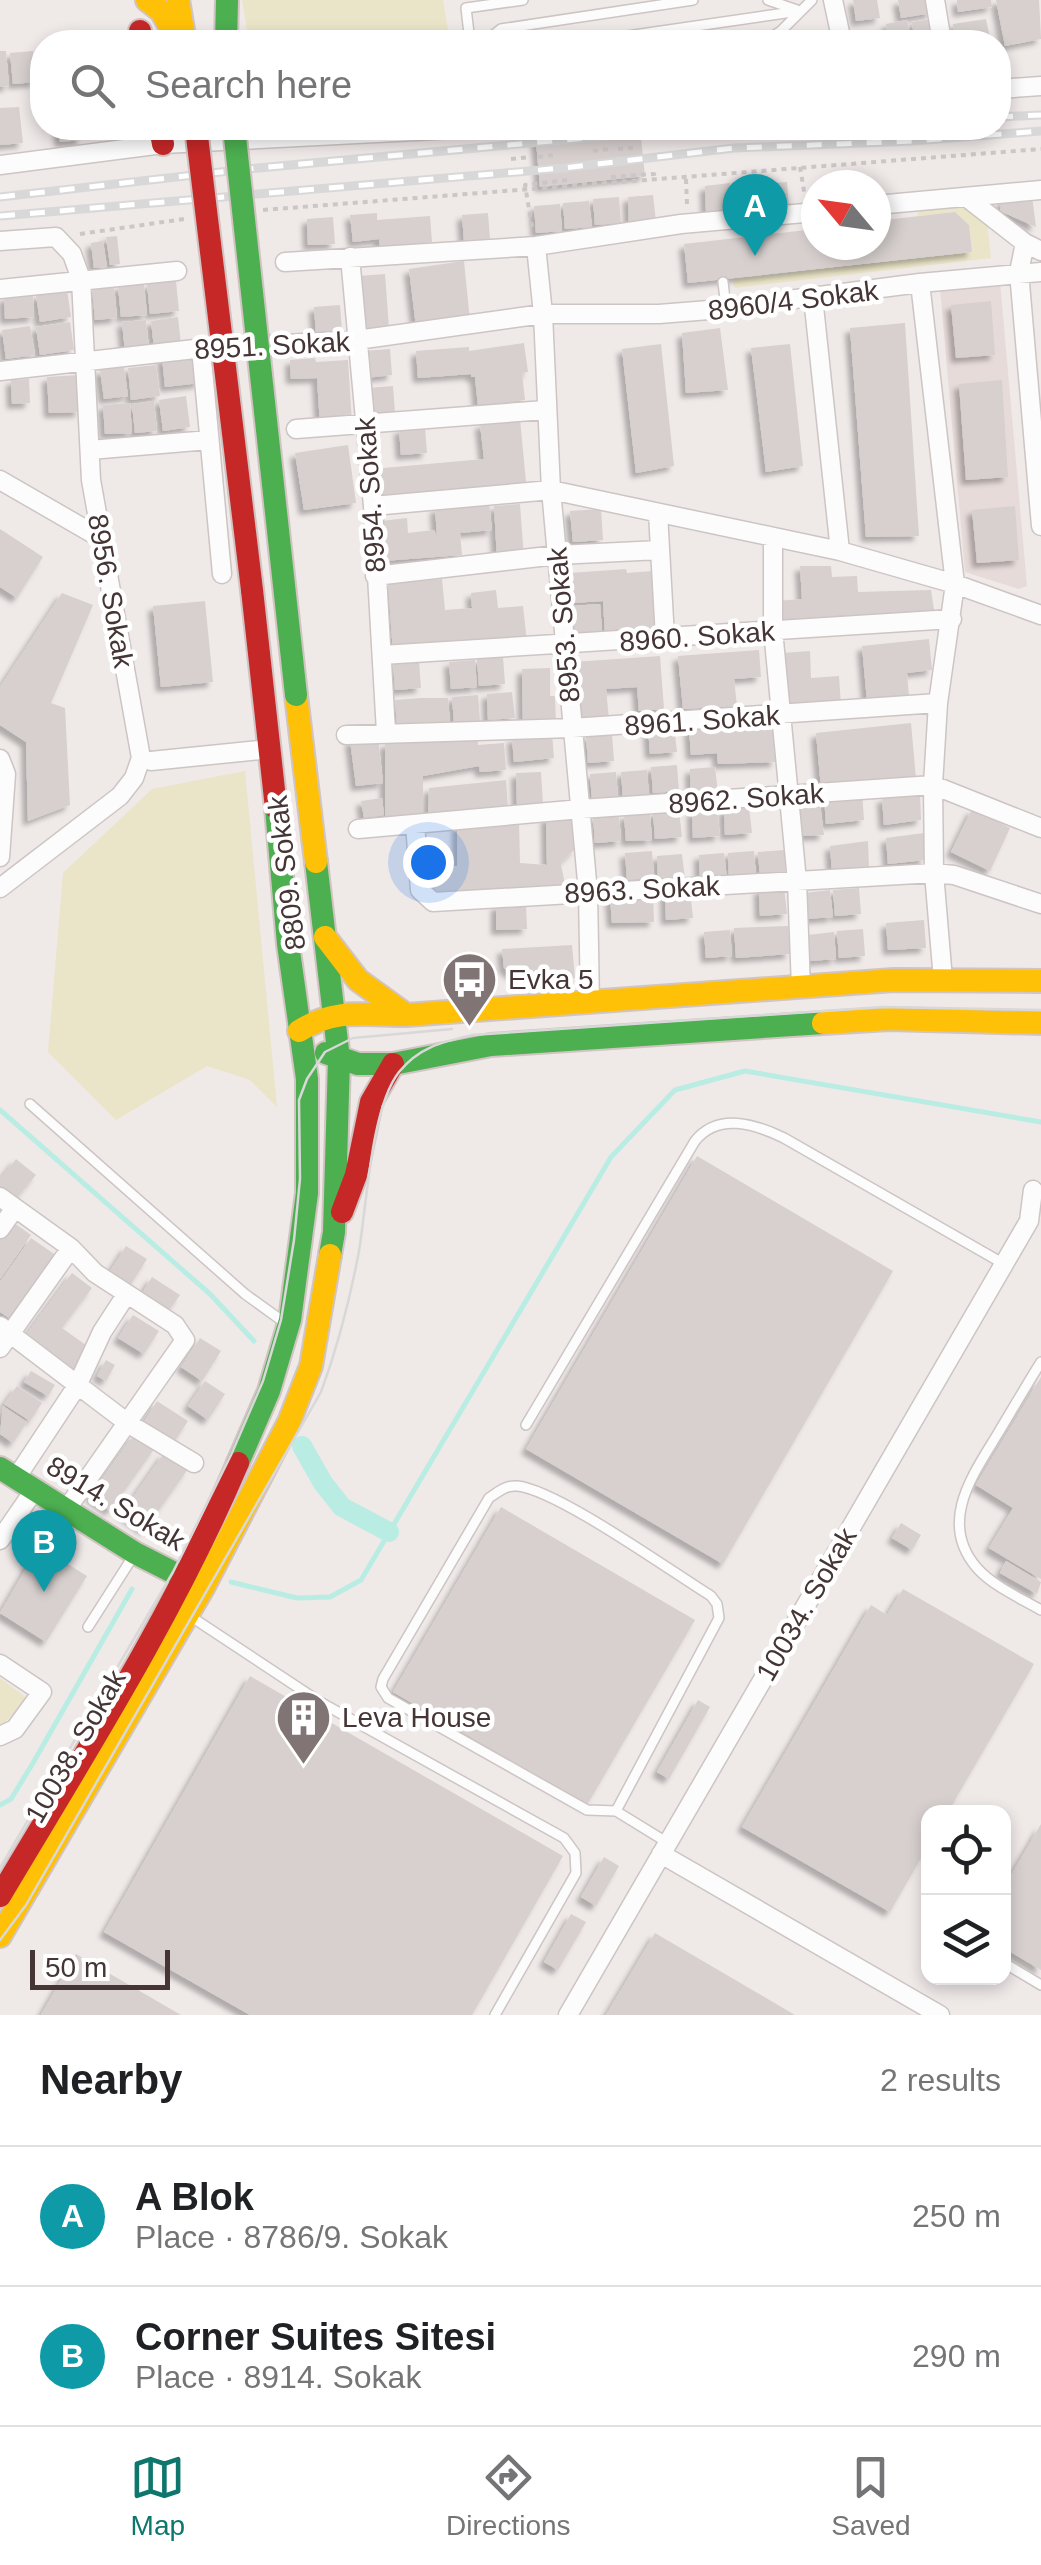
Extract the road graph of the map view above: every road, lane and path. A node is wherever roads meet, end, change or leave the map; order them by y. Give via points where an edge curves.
1 (147, 0) edge
2 (178, 0) edge
3 (213, 0) edge
4 (227, 0) edge
5 (523, 0) edge
6 (694, 0) edge
7 (768, 0) edge
8 (812, 0) edge
9 (832, 0) edge
10 (935, 0) edge
11 (465, 4) edge
12 (799, 11) junction
13 (174, 30) edge
14 (181, 30) edge
15 (220, 30) edge
16 (224, 30) edge
17 (468, 30) edge
18 (501, 30) edge
19 (668, 30) edge
20 (782, 30) edge
21 (839, 30) edge
22 (940, 30) edge
23 (1041, 86) edge
24 (1011, 88) edge
25 (140, 140) edge
26 (197, 140) edge
27 (235, 140) edge
28 (635, 148) dead end
29 (618, 149) dead end
30 (1041, 149) edge
31 (610, 150) dead end
32 (593, 151) dead end
33 (554, 155) dead end
34 (511, 159) dead end
35 (0, 165) edge
36 (800, 167) junction
37 (801, 171) edge
38 (611, 176) dead end
39 (686, 176) junction
40 (655, 178) junction
41 (567, 180) dead end
42 (524, 189) junction
43 (1041, 190) edge
44 (966, 197) junction
45 (891, 204) edge
46 (253, 211) dead end
47 (801, 213) edge
48 (194, 218) dead end
49 (687, 224) junction
50 (56, 238) junction
51 (0, 241) edge
52 (536, 246) junction
53 (1033, 247) edge
54 (350, 257) junction
55 (285, 262) dead end
56 (177, 271) dead end
57 (1019, 272) junction
58 (1041, 272) edge
59 (81, 279) junction
60 (723, 282) dead end
61 (920, 283) junction
62 (0, 289) edge
63 (812, 298) junction
64 (726, 308) junction
65 (544, 314) junction
66 (357, 340) junction
67 (201, 348) junction
68 (84, 359) junction
69 (0, 371) edge
70 (545, 410) junction
71 (367, 425) junction
72 (296, 429) dead end
73 (209, 440) junction
74 (90, 450) junction
75 (0, 480) edge
76 (551, 490) junction
77 (373, 506) junction
78 (658, 513) junction
79 (1041, 526) edge
80 (773, 538) junction
81 (102, 539) junction
82 (660, 550) junction
83 (840, 550) junction
84 (558, 555) junction
85 (222, 574) dead end
86 (375, 576) junction
87 (956, 584) junction
88 (1041, 615) edge
89 (952, 619) junction
90 (773, 630) junction
91 (665, 638) junction
92 (564, 645) junction
93 (382, 655) junction
94 (938, 703) junction
95 (781, 715) junction
96 (572, 728) junction
97 (386, 732) junction
98 (346, 735) dead end
99 (270, 748) junction
100 (141, 758) junction
101 (0, 759) edge
102 (933, 784) junction
103 (786, 796) junction
104 (581, 810) junction
105 (416, 824) junction
106 (1041, 828) edge
107 (358, 830) dead end
108 (0, 856) edge
109 (934, 873) junction
110 (797, 881) junction
111 (0, 888) edge
112 (588, 892) junction
113 (1041, 904) edge
114 (323, 935) junction
115 (943, 980) junction
116 (1041, 981) edge
117 (802, 988) junction
118 (590, 1003) junction
119 (333, 1015) junction
120 (406, 1015) junction
121 (1041, 1023) edge
122 (299, 1031) junction
123 (339, 1059) junction
124 (393, 1064) junction
125 (30, 1104) dead end
126 (1033, 1190) dead end
127 (8, 1202) edge
128 (1035, 1221) edge
129 (0, 1230) edge
130 (334, 1232) junction
131 (71, 1248) junction
132 (1004, 1264) junction
133 (126, 1294) junction
134 (290, 1320) junction
135 (3, 1336) edge
136 (1041, 1362) edge
137 (76, 1386) junction
138 (129, 1424) junction
139 (526, 1424) dead end
140 (194, 1463) dead end
141 (17, 1478) edge
142 (66, 1510) junction
143 (0, 1540) edge
144 (136, 1552) junction
145 (193, 1582) junction
146 (1041, 1610) edge
147 (187, 1614) junction
148 (88, 1627) dead end
149 (0, 1664) edge
150 (0, 1736) edge
151 (616, 1811) junction
152 (664, 1848) junction
153 (0, 1896) edge
154 (0, 1936) edge
155 (1011, 1968) edge
156 (1041, 1985) edge
157 (495, 2015) edge
158 (568, 2015) edge
159 (940, 2015) edge

1 - 13 main road
2 - 14 main road
3 - 15 main road
4 - 16 main road
5 - 11 lane
6 - 18 lane
7 - 12 lane
8 - 12 lane
9 - 21 street
10 - 22 street
11 - 17 lane
12 - 19 lane
12 - 20 lane
23 - 24 street
25 - 35 street
26 - 99 main road, 8809. Sokak, bridge
27 - 114 main road, 8809. Sokak, bridge
28 - 29 path
30 - 36 path
31 - 32 path
33 - 34 path
36 - 37 path
36 - 39 path
38 - 40 path
39 - 40 path
39 - 49 path
40 - 42 path
41 - 42 path
42 - 46 path
42 - 52 path
43 - 44 street
44 - 45 street
44 - 53 street
47 - 49 street
48 - 50 path
49 - 52 street
50 - 51 street
50 - 59 street, 8956. Sokak via 72,254
52 - 54 street
52 - 65 street, 8953. Sokak
53 - 57 street
54 - 55 street
54 - 66 street, 8954. Sokak
56 - 59 street
57 - 58 street, 8960/4 Sokak
57 - 61 street, 8960/4 Sokak
57 - 79 street
59 - 62 street
59 - 68 street, 8956. Sokak
60 - 64 lane
61 - 63 street, 8960/4 Sokak
61 - 87 street
63 - 64 street, 8960/4 Sokak
63 - 83 street
64 - 65 street, 8960/4 Sokak
65 - 66 street, 8951. Sokak
65 - 70 street, 8953. Sokak
66 - 67 street, 8951. Sokak
66 - 71 street, 8954. Sokak
67 - 68 street, 8951. Sokak
67 - 73 street
68 - 69 street, 8951. Sokak
68 - 74 street, 8956. Sokak
70 - 71 street
70 - 76 street, 8953. Sokak
71 - 72 street
71 - 77 street, 8954. Sokak
73 - 74 street
73 - 85 street
74 - 81 street, 8956. Sokak
75 - 81 street
76 - 77 street
76 - 78 street
76 - 84 street, 8953. Sokak
77 - 86 street, 8954. Sokak
78 - 80 street
78 - 82 street
80 - 83 street
80 - 90 street
81 - 100 street, 8956. Sokak
82 - 84 street
82 - 91 street
83 - 87 street
84 - 86 street
84 - 92 street, 8953. Sokak
86 - 93 street, 8954. Sokak
87 - 88 street
87 - 89 street
89 - 90 street, 8960. Sokak
89 - 94 street
90 - 91 street, 8960. Sokak
90 - 95 street
91 - 92 street, 8960. Sokak
92 - 93 street, 8960. Sokak
92 - 96 street, 8953. Sokak
93 - 97 street, 8954. Sokak
94 - 95 street, 8961. Sokak
94 - 102 street
95 - 96 street, 8961. Sokak
95 - 103 street
96 - 97 street, 8961. Sokak
96 - 104 street, 8953. Sokak
97 - 98 street, 8961. Sokak
99 - 100 street
99 - 122 main road, 8809. Sokak
100 - 111 street via 120,796
101 - 108 street via 6,774
102 - 103 street, 8962. Sokak
102 - 106 street
102 - 109 street
103 - 104 street, 8962. Sokak
103 - 110 street
104 - 105 street, 8962. Sokak
104 - 112 street, 8953. Sokak
105 - 107 street, 8962. Sokak
105 - 112 street, 8963. Sokak via 420,890 433,902
109 - 110 street, 8963. Sokak
109 - 113 street, 8963. Sokak
109 - 115 street
110 - 112 street, 8963. Sokak
110 - 117 street
112 - 118 street, 8953. Sokak
114 - 119 main road, 8809. Sokak
114 - 120 main road via 354,980
115 - 116 main road
115 - 117 main road
117 - 118 main road
118 - 120 main road
119 - 120 main road
119 - 122 main road
119 - 123 main road, 8809. Sokak
121 - 124 main road via 890,1018 492,1045
122 - 123 main road
122 - 134 main road, 8809. Sokak via 307,1079 306,1192
123 - 124 main road
123 - 130 main road, 8809. Sokak
124 - 130 main road via 372,1094 356,1174
125 - 134 lane via 245,1294
126 - 128 street, 10034. Sokak
127 - 129 street
127 - 131 street
128 - 132 street, 10034. Sokak
130 - 145 main road, 8809. Sokak via 311,1366 289,1422
131 - 133 street
131 - 135 street
132 - 139 lane via 784,1138 748,1125 718,1124 695,1142
132 - 152 street, 10034. Sokak
133 - 137 street
133 - 138 street via 175,1325 185,1340
134 - 145 main road, 8809. Sokak
135 - 137 street
136 - 146 lane via 970,1480 958,1516 975,1566
137 - 138 street
137 - 141 street
138 - 140 street
138 - 142 street
141 - 142 main road, 8914. Sokak
141 - 143 street
142 - 144 main road, 8914. Sokak
144 - 145 main road, 8914. Sokak
144 - 148 lane
145 - 147 main road, 10038. Sokak
145 - 153 main road, 10038. Sokak
147 - 154 main road, 10038. Sokak
147 - 157 lane via 320,1702 564,1838 575,1854 576,1873
149 - 150 street via 42,1692 14,1729
151 - 151 lane via 588,1810 388,1698 381,1687 489,1498 502,1488 552,1498 717,1604 719,1618
151 - 152 lane
152 - 158 street, 10034. Sokak
152 - 159 street
155 - 156 lane

